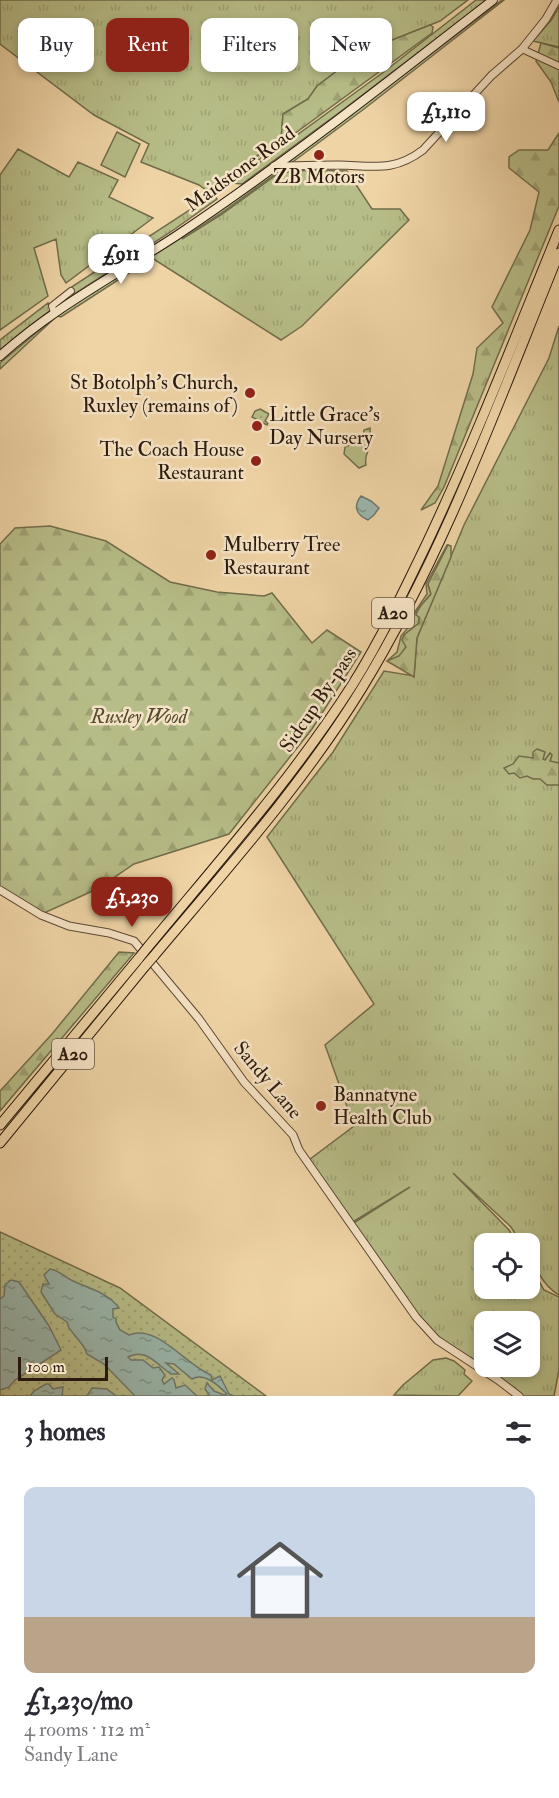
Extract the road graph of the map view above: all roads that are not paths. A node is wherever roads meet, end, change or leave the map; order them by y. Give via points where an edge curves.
1 (493, 0) edge
2 (557, 0) edge
3 (522, 49) junction
4 (559, 66) edge
5 (274, 166) junction
6 (559, 230) edge
7 (559, 253) edge
8 (71, 291) dead end
9 (54, 313) junction
10 (0, 356) edge
11 (0, 890) edge
12 (143, 961) junction
13 (0, 1125) edge
14 (0, 1143) edge
15 (519, 1396) edge

1 - 5 main road, Maidstone Road
2 - 3 street
3 - 4 street
3 - 5 street via 491,76 423,150 405,162 382,168
5 - 9 main road, Maidstone Road via 176,236
6 - 12 highway, Sidcup By-pass / A20, bridge via 459,476 386,627 317,738 147,948
7 - 12 highway, Sidcup By-pass / A20, bridge via 468,477 395,631 362,689 276,808 153,957
8 - 9 street via 52,306
9 - 10 main road, Maidstone Road
11 - 15 street, Sandy Lane via 20,904 69,926 134,941 199,1019 244,1082 293,1135 299,1150 416,1317 436,1340
12 - 13 highway, Sidcup By-pass / A20
12 - 14 highway, Sidcup By-pass / A20

